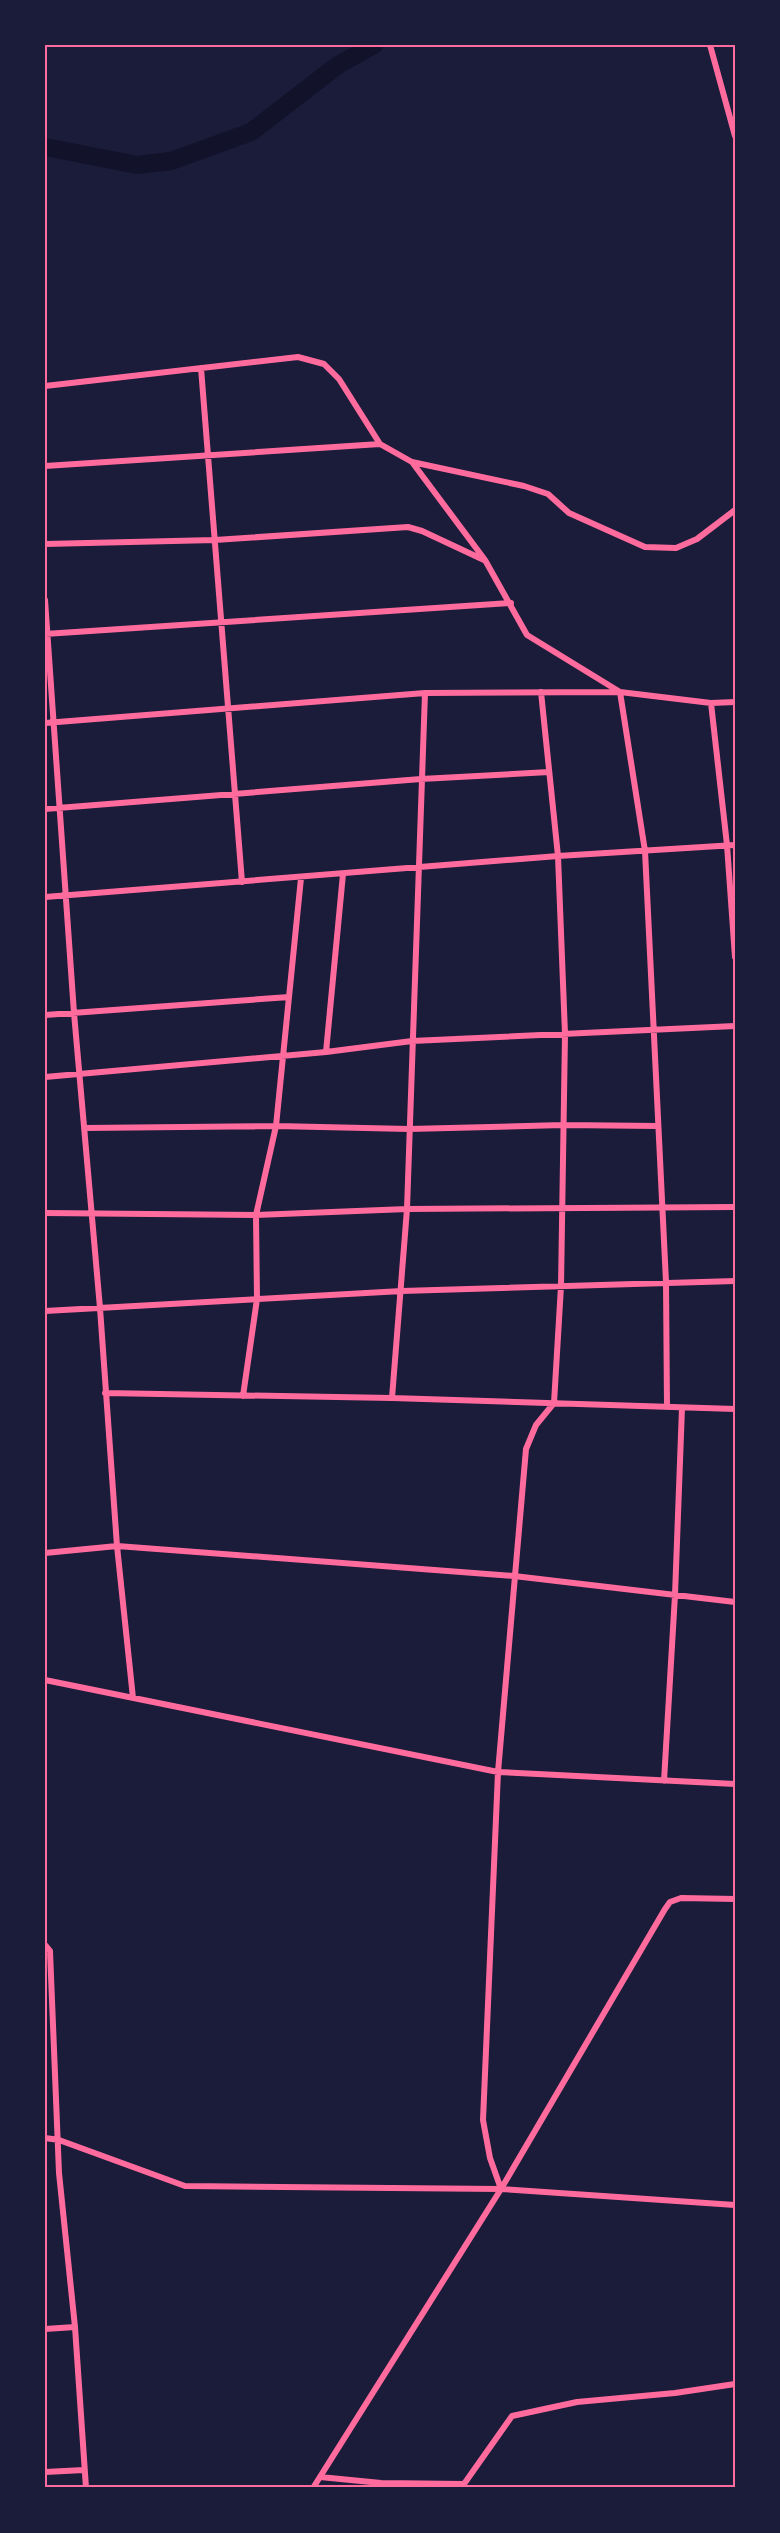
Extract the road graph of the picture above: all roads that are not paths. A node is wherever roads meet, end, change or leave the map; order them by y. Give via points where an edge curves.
1 (710, 45) edge
2 (727, 104) junction
3 (735, 104) edge
4 (735, 135) edge
5 (201, 368) junction
6 (45, 386) edge
7 (380, 444) junction
8 (206, 456) junction
9 (412, 462) junction
10 (45, 466) edge
11 (735, 510) edge
12 (215, 540) junction
13 (45, 544) edge
14 (485, 560) junction
15 (45, 600) edge
16 (511, 603) junction
17 (220, 623) junction
18 (46, 634) edge
19 (620, 692) junction
20 (425, 693) junction
21 (541, 693) junction
22 (735, 702) edge
23 (711, 703) junction
24 (227, 711) junction
25 (45, 723) edge
26 (53, 723) junction
27 (549, 772) junction
28 (421, 779) junction
29 (234, 795) junction
30 (59, 808) junction
31 (45, 809) edge
32 (727, 845) junction
33 (735, 845) edge
34 (645, 850) junction
35 (558, 856) junction
36 (419, 867) junction
37 (343, 874) junction
38 (301, 878) junction
39 (242, 882) junction
40 (65, 895) junction
41 (45, 897) edge
42 (735, 957) edge
43 (289, 997) junction
44 (74, 1013) junction
45 (45, 1015) edge
46 (735, 1026) edge
47 (654, 1029) junction
48 (565, 1034) junction
49 (412, 1041) junction
50 (326, 1052) junction
51 (283, 1055) junction
52 (80, 1073) junction
53 (45, 1077) edge
54 (564, 1125) junction
55 (276, 1126) junction
56 (658, 1126) junction
57 (84, 1128) junction
58 (409, 1129) junction
59 (735, 1207) edge
60 (662, 1208) junction
61 (407, 1209) junction
62 (563, 1209) junction
63 (90, 1212) junction
64 (45, 1213) edge
65 (256, 1215) junction
66 (735, 1281) edge
67 (666, 1282) junction
68 (561, 1286) junction
69 (402, 1291) junction
70 (257, 1299) junction
71 (100, 1308) junction
72 (45, 1311) edge
73 (105, 1393) junction
74 (243, 1396) junction
75 (392, 1398) junction
76 (554, 1403) junction
77 (667, 1407) junction
78 (682, 1408) junction
79 (735, 1409) edge
80 (117, 1546) junction
81 (45, 1553) edge
82 (514, 1576) junction
83 (675, 1595) junction
84 (735, 1602) edge
85 (45, 1680) edge
86 (133, 1698) junction
87 (498, 1772) junction
88 (664, 1781) junction
89 (735, 1784) edge
90 (735, 1899) edge
91 (45, 1945) edge
92 (45, 2138) edge
93 (59, 2140) junction
94 (501, 2189) junction
95 (735, 2205) edge
96 (75, 2327) junction
97 (45, 2329) edge
98 (735, 2384) edge
99 (84, 2470) junction
100 (45, 2472) edge
101 (320, 2477) junction
102 (86, 2488) edge
103 (313, 2488) edge

1 - 2 street
2 - 3 street
2 - 4 street
5 - 6 street
5 - 7 street via 297,357 324,364 339,379
5 - 8 street
7 - 8 street
7 - 9 street
8 - 10 street
8 - 12 street
9 - 11 street via 548,494 569,513 645,547 676,548 697,539
9 - 14 street
12 - 13 street
12 - 14 street via 408,527
12 - 17 street
14 - 16 street
15 - 18 street
16 - 17 street
16 - 19 street via 527,635
17 - 18 street
17 - 24 street
18 - 26 street
19 - 21 street
19 - 23 street
19 - 34 street
20 - 21 street
20 - 24 street
20 - 28 street
21 - 27 street
22 - 23 street
23 - 32 street
24 - 26 street
24 - 29 street
25 - 26 street
26 - 30 street
27 - 28 street
27 - 35 street
28 - 29 street
28 - 36 street
29 - 30 street
29 - 39 street
30 - 31 street
30 - 40 street
32 - 33 street
32 - 34 street
32 - 42 street
34 - 35 street
34 - 47 street
35 - 36 street
35 - 48 street
36 - 37 street
36 - 49 street
37 - 38 street
37 - 50 street
38 - 39 street
38 - 43 street
39 - 40 street
40 - 41 street
40 - 44 street
43 - 44 street
43 - 51 street
44 - 45 street
44 - 52 street
46 - 47 street
47 - 48 street
47 - 56 street
48 - 49 street
48 - 54 street
49 - 50 street
49 - 58 street
50 - 51 street
51 - 52 street
51 - 55 street
52 - 53 street
52 - 57 street
54 - 56 street
54 - 58 street
54 - 62 street
55 - 57 street
55 - 58 street
55 - 65 street
56 - 60 street
57 - 63 street
58 - 61 street
59 - 60 street
60 - 62 street
60 - 67 street
61 - 62 street
61 - 65 street
61 - 69 street
62 - 68 street
63 - 64 street
63 - 65 street
63 - 71 street
65 - 70 street
66 - 67 street
67 - 68 street
67 - 77 street
68 - 69 street
68 - 76 street
69 - 70 street
69 - 75 street
70 - 71 street
70 - 74 street
71 - 72 street
71 - 73 street
73 - 74 street
73 - 80 street
74 - 75 street
75 - 76 street
76 - 77 street
76 - 82 street via 536,1425 526,1449
77 - 78 street
78 - 79 street
78 - 83 street
80 - 81 street
80 - 82 street
80 - 86 street
82 - 83 street
82 - 87 street
83 - 84 street
83 - 88 street
85 - 86 street
86 - 87 street
87 - 88 street
87 - 94 street via 483,2120
88 - 89 street
90 - 94 street via 681,1898 670,1902
91 - 93 street via 50,1951
92 - 93 street
93 - 94 street via 185,2186
93 - 96 street
94 - 95 street
94 - 101 street
96 - 97 street
96 - 99 street
98 - 101 street via 577,2402 512,2416 464,2484
99 - 100 street
99 - 102 street
101 - 103 street

